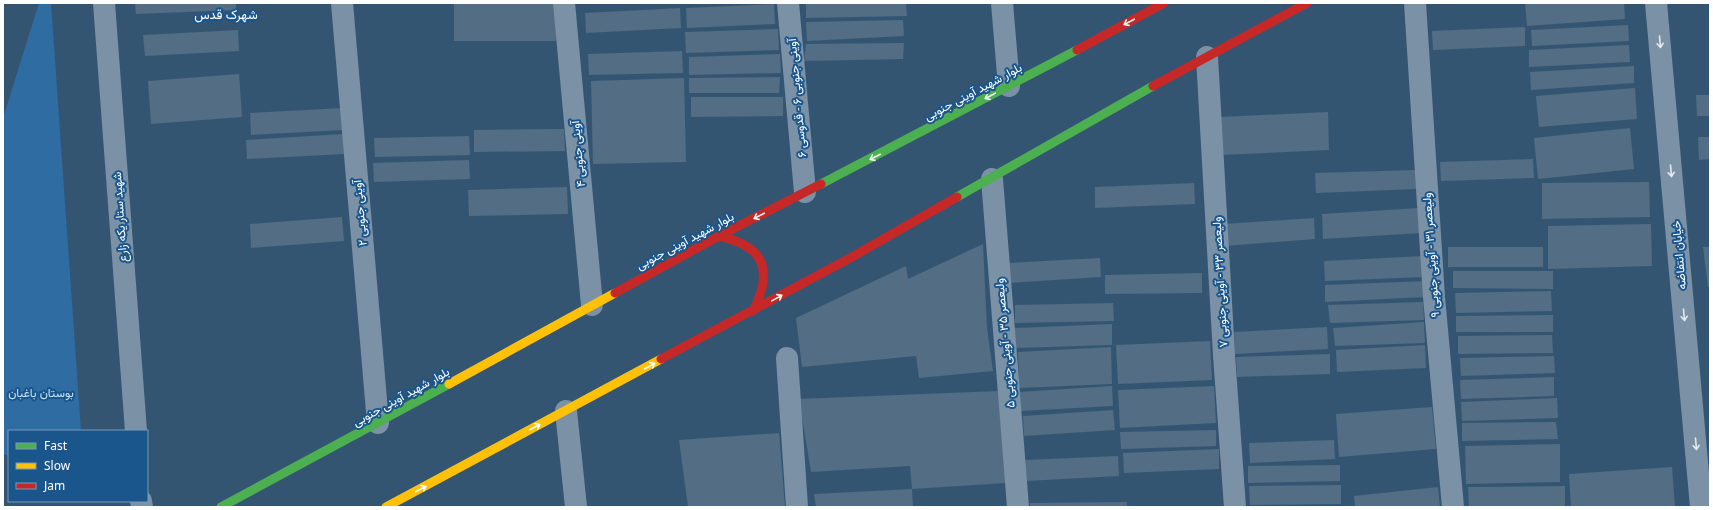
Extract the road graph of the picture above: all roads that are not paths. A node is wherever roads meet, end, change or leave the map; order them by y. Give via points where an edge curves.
1 (104, 3) edge
2 (342, 3) edge
3 (564, 3) edge
4 (788, 3) edge
5 (1002, 3) edge
6 (1164, 3) edge
7 (1307, 3) edge
8 (1415, 3) edge
9 (1656, 3) edge
10 (1207, 57) junction
11 (1009, 86) junction
12 (992, 179) junction
13 (805, 192) junction
14 (719, 236) junction
15 (592, 305) junction
16 (753, 311) junction
17 (787, 358) dead end
18 (566, 411) junction
19 (378, 423) junction
20 (136, 430) edge
21 (221, 507) edge
22 (386, 507) edge
23 (576, 507) edge
24 (797, 507) edge
25 (1018, 507) edge
26 (1235, 507) edge
27 (1453, 507) edge
28 (1701, 507) edge

1 - 20 street, شهید ستار یکه زارع
2 - 19 street, آوینی جنوبی ۲
3 - 15 street, آوینی جنوبی ۴
4 - 13 street, آوینی جنوبی ۶ - قدوسی ۶
5 - 11 street
6 -> 11 main road, بلوار شهید آوینی جنوبی
7 - 10 main road
8 - 27 street, ولیعصر ۳۱ - آوینی جنوبی ۹ via 1434,297
9 -> 28 street, خیابان انتفاضه
10 - 12 main road
10 - 26 street, ولیعصر ۳۳ - آوینی جنوبی ۷
11 -> 13 main road, بلوار شهید آوینی جنوبی
16 -> 12 main road
12 - 25 street, ولیعصر ۳۵ - آوینی جنوبی ۵
13 -> 14 main road, بلوار شهید آوینی جنوبی
14 - 15 main road, بلوار شهید آوینی جنوبی
14 - 16 main road via 733,238 746,245 757,256 763,269 763,291
15 - 19 main road, بلوار شهید آوینی جنوبی
18 -> 16 main road
17 - 24 street
22 -> 18 main road
18 - 23 street
19 - 21 main road, بلوار شهید آوینی جنوبی

